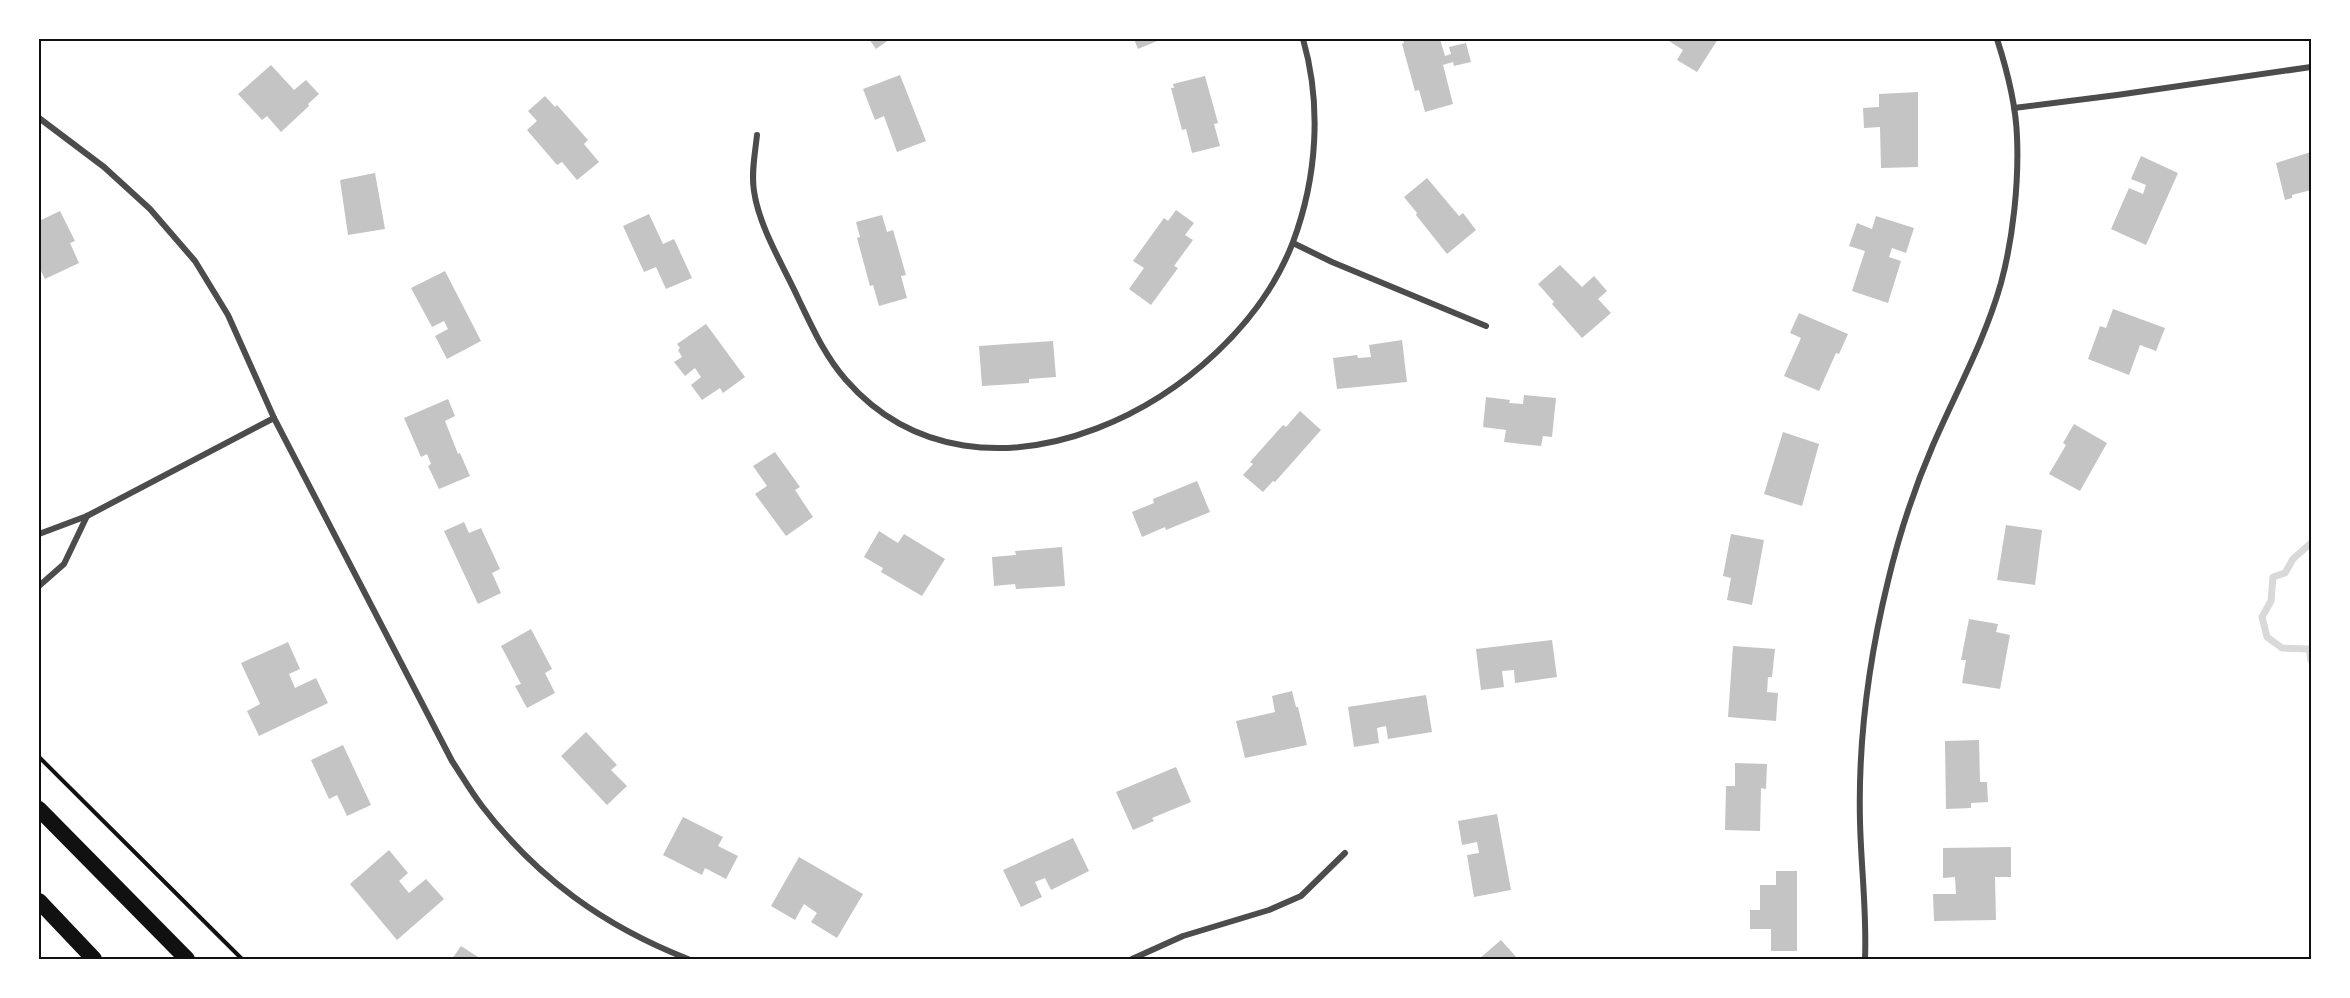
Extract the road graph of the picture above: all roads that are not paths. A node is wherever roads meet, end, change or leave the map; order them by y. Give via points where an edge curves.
1 (1304, 39) edge
2 (1997, 39) edge
3 (2311, 67) edge
4 (2014, 108) junction
5 (39, 118) edge
6 (758, 135) dead end
7 (1293, 243) junction
8 (1486, 326) dead end
9 (274, 417) junction
10 (87, 516) junction
11 (39, 534) edge
12 (39, 586) edge
13 (39, 809) edge
14 (1345, 853) dead end
15 (39, 901) edge
16 (94, 959) edge
17 (187, 959) edge
18 (688, 959) edge
19 (1132, 959) edge
20 (1865, 959) edge

1 - 7 street via 1315,120 1313,161
2 - 4 street
3 - 4 street
4 - 20 street via 2017,137 2013,215 2001,283 1985,330 1911,500 1888,580 1872,658 1860,765
5 - 9 street via 104,167 150,209 195,261 228,315
6 - 7 street via 753,176 759,214 831,362 862,396 891,417 916,431 959,445 984,449 1057,441 1116,420 1168,391 1207,361 1242,326 1273,282
7 - 8 street
9 - 10 street
9 - 18 street via 452,760 481,805 518,850 558,886 605,920
10 - 11 street
10 - 12 street via 64,564
13 - 17 highway
14 - 19 street via 1301,896 1183,936
15 - 16 highway

